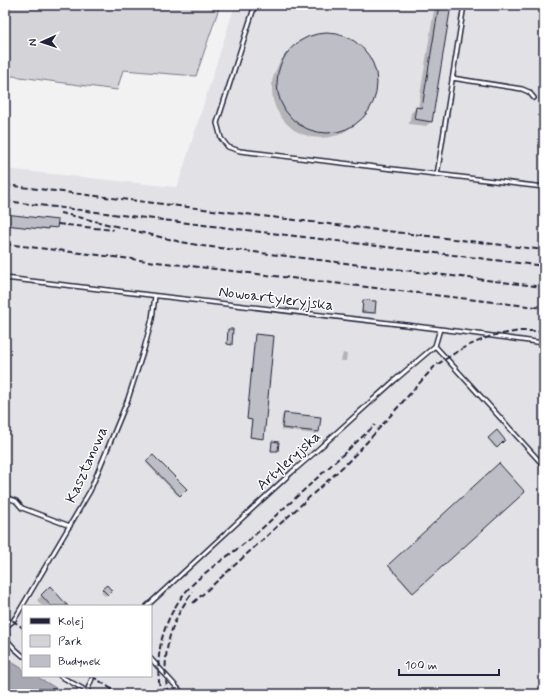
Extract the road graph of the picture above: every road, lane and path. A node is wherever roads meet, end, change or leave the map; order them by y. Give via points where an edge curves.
1 (255, 5) edge
2 (464, 5) edge
3 (452, 78) junction
4 (534, 98) dead end
5 (437, 175) junction
6 (544, 188) edge
7 (5, 278) edge
8 (155, 296) junction
9 (440, 329) junction
10 (544, 343) edge
11 (435, 346) junction
12 (544, 466) edge
13 (5, 497) edge
14 (70, 526) junction
15 (23, 605) edge
16 (148, 605) edge
17 (22, 606) edge
18 (5, 627) edge
19 (22, 655) edge
20 (152, 660) edge
21 (62, 677) edge
22 (93, 677) edge
23 (86, 692) edge
24 (183, 694) edge

1 - 5 lane via 217,123 221,138 228,147 240,151
2 - 3 lane
3 - 4 lane via 522,89
3 - 5 lane
5 - 6 lane
7 - 8 lane, Nowoartyleryjska
8 - 9 lane, Nowoartyleryjska
8 - 14 lane, Kasztanowa via 152,319 128,399 90,491
9 - 10 lane, Nowoartyleryjska
9 - 11 lane
11 - 12 lane
11 - 16 lane, Artyleryjska via 292,472
13 - 14 lane via 16,501 22,508
14 - 15 lane, Kasztanowa
17 - 18 lane, Kasztanowa via 13,621
18 - 19 lane via 8,641
20 - 24 lane
21 - 23 lane
22 - 23 lane

